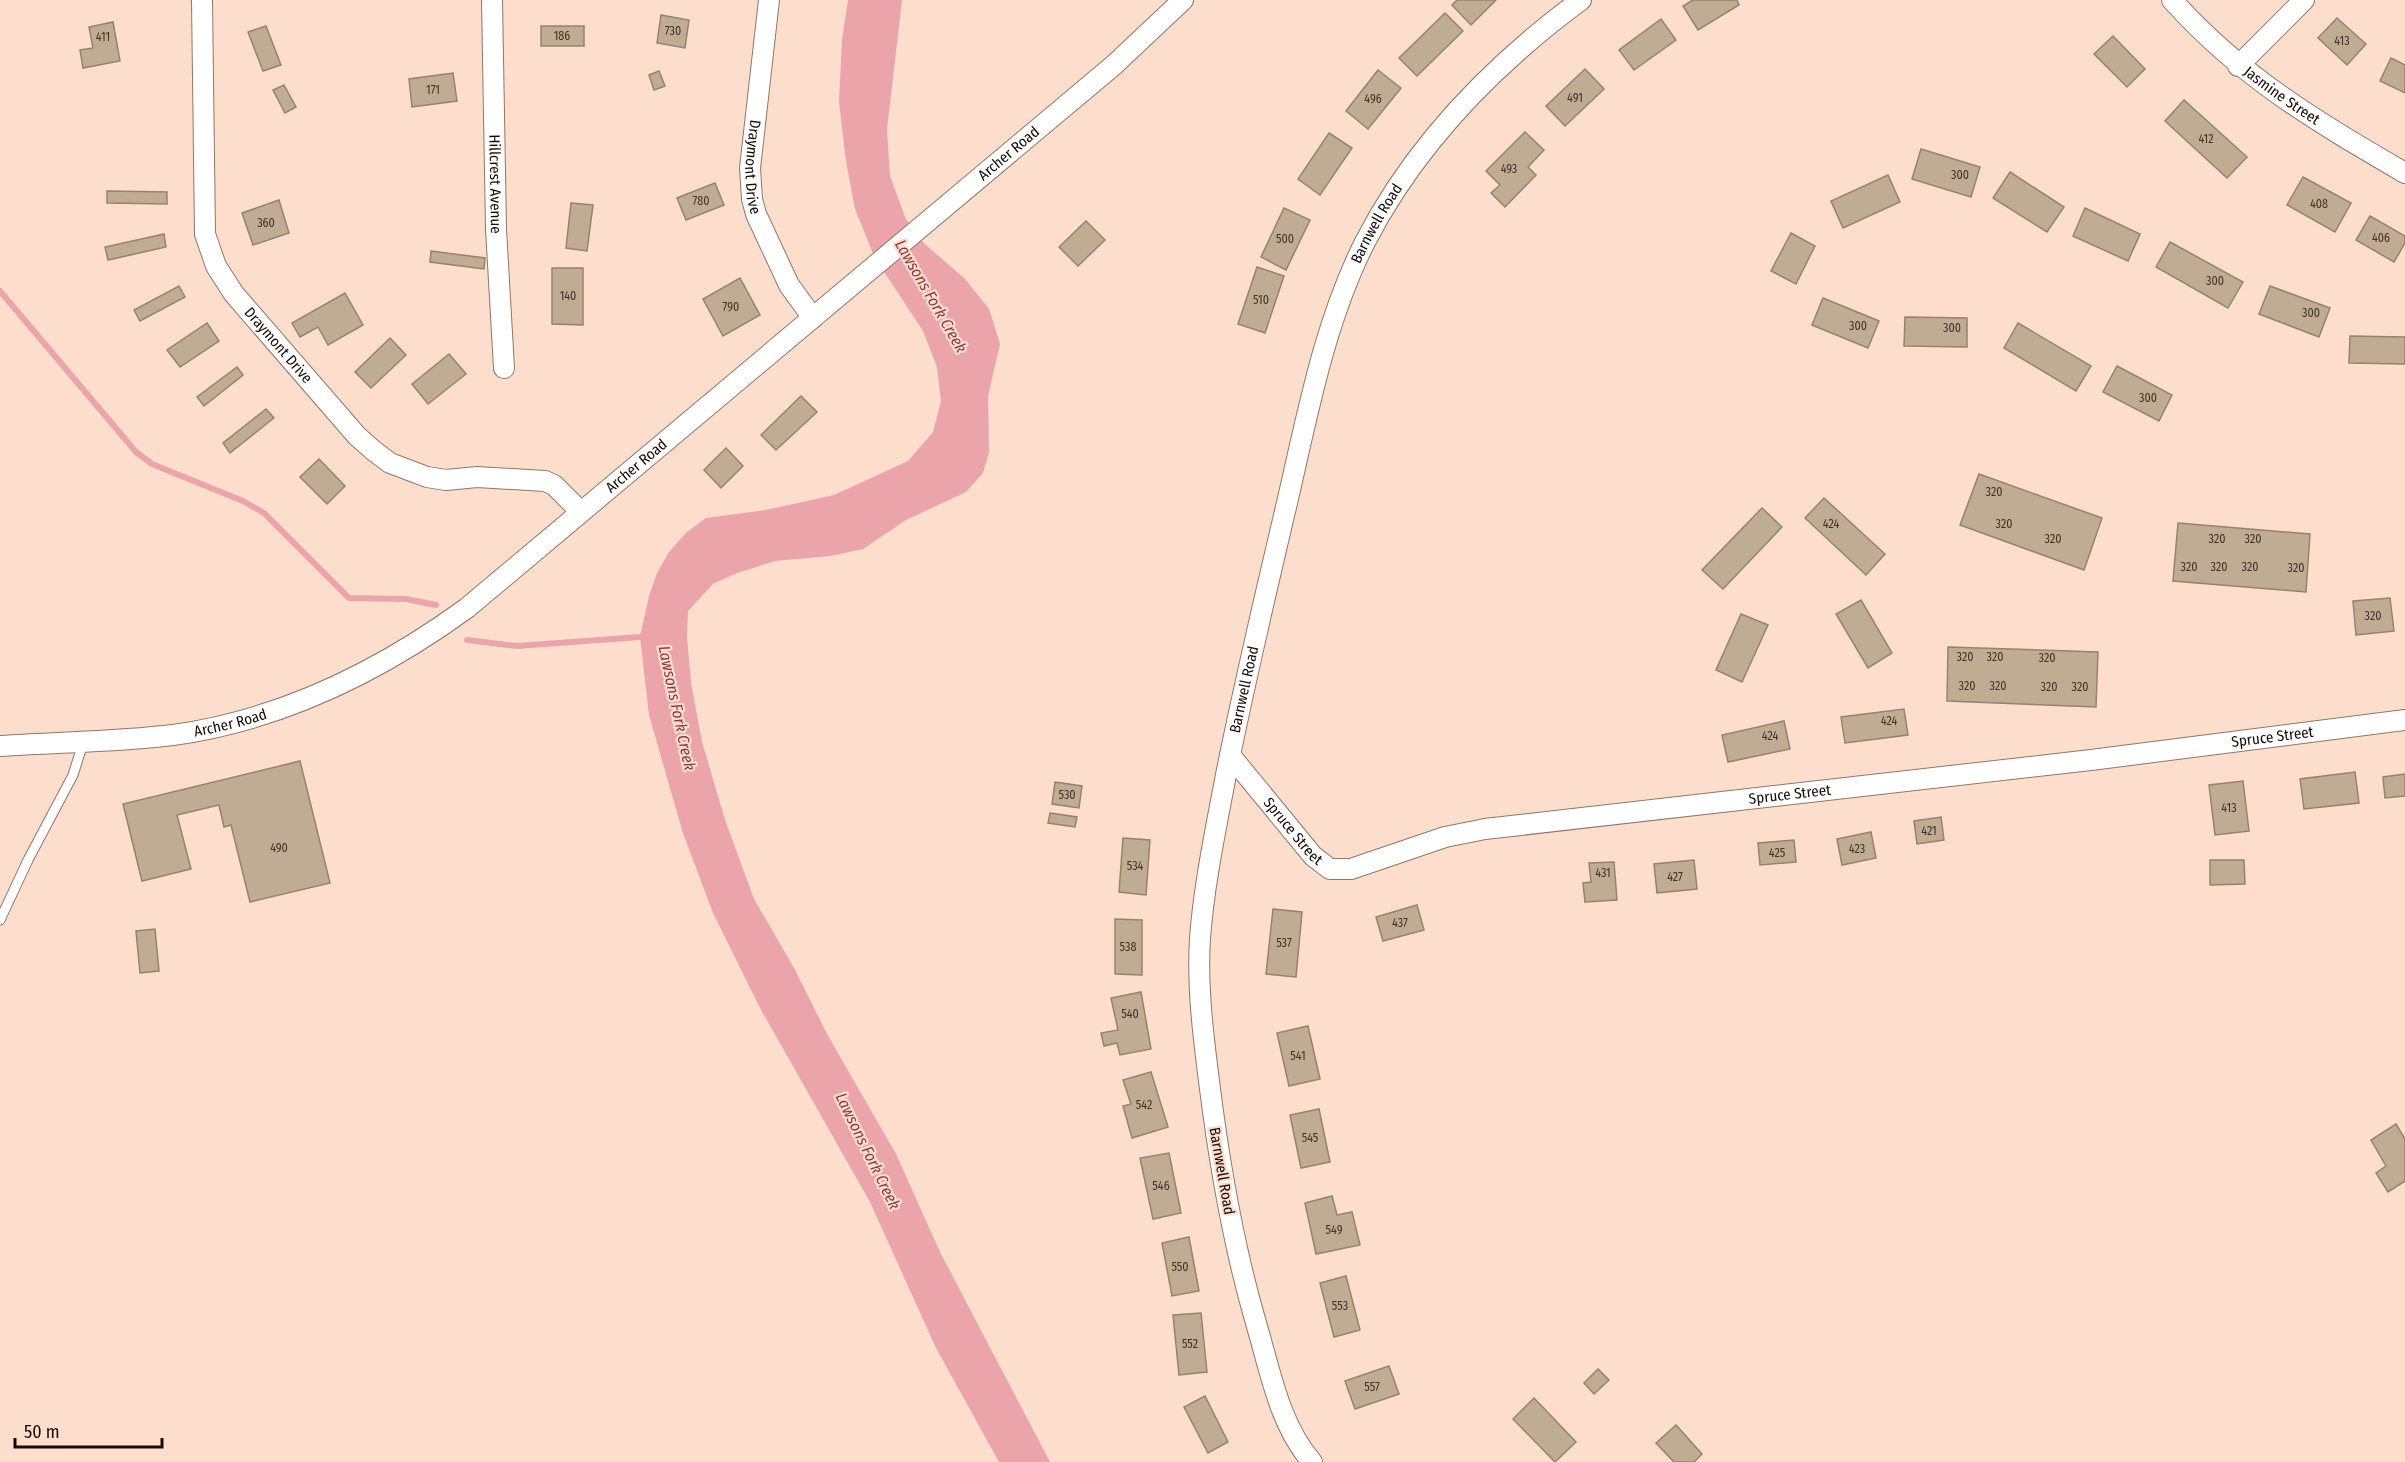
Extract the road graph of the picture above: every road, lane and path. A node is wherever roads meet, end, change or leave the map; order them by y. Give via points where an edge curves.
1 (202, 0) edge
2 (492, 0) edge
3 (769, 0) edge
4 (1184, 0) edge
5 (1581, 0) edge
6 (2172, 0) edge
7 (2304, 0) edge
8 (2238, 66) junction
9 (2405, 173) edge
10 (813, 318) junction
11 (504, 368) dead end
12 (581, 512) junction
13 (2405, 720) edge
14 (84, 741) junction
15 (0, 746) edge
16 (1230, 756) junction
17 (0, 920) edge
18 (1312, 1462) edge

1 - 12 street, Draymont Drive via 205,234 216,266 234,294 357,436 390,463 446,480 477,477 545,481
2 - 11 street, Hillcrest Avenue via 496,229
3 - 10 street, Draymont Drive via 750,168 751,191 756,214 789,285
4 - 10 street, Archer Road via 1114,65
5 - 16 street, Barnwell Road via 1505,60 1437,133 1380,214 1353,268 1325,348
6 - 8 street, Jasmine Street
7 - 8 street
8 - 9 street, Jasmine Street via 2282,99
10 - 12 street, Archer Road
12 - 14 street, Archer Road via 427,638 347,682 294,704 217,726 172,735
13 - 16 street, Spruce Street via 1485,829 1445,837 1341,870 1330,869 1313,856
14 - 15 street, Archer Road
14 - 17 lane via 73,775
16 - 18 street, Barnwell Road via 1201,930 1205,1053 1213,1120 1248,1295 1278,1399 1302,1451

